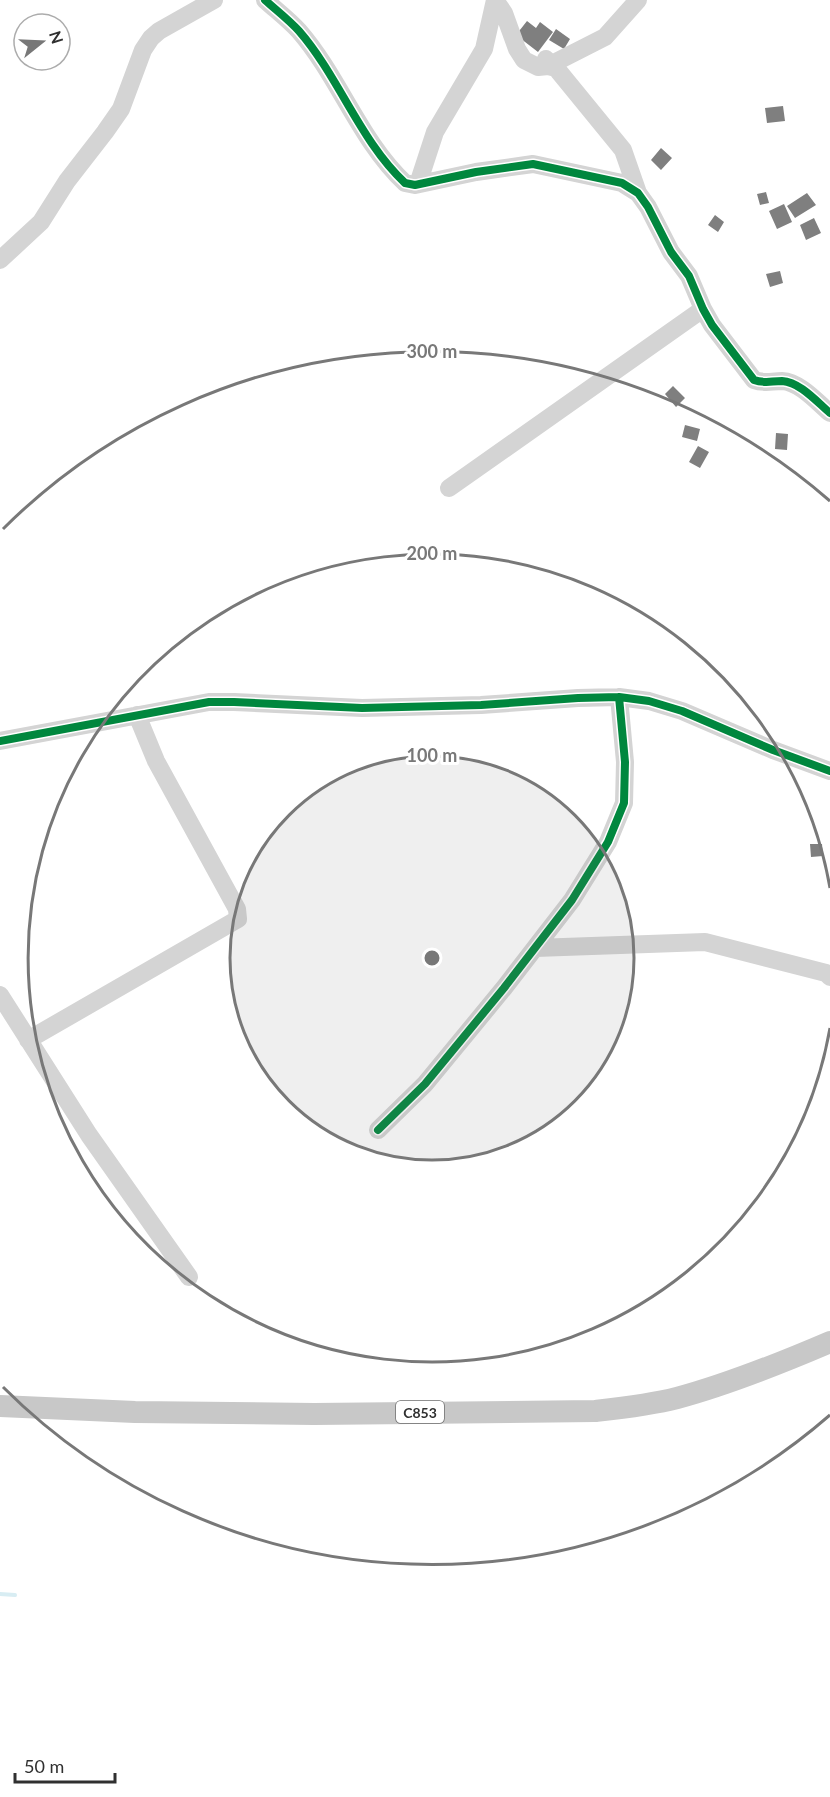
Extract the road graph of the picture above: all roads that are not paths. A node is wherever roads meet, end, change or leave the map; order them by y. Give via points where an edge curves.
1 (214, 0) edge
2 (265, 0) edge
3 (495, 0) edge
4 (638, 0) edge
5 (545, 60) junction
6 (418, 184) junction
7 (638, 193) junction
8 (0, 260) edge
9 (703, 309) junction
10 (830, 413) edge
11 (449, 488) dead end
12 (619, 697) junction
13 (137, 715) junction
14 (0, 741) edge
15 (830, 771) edge
16 (535, 948) junction
17 (830, 977) edge
18 (0, 994) edge
19 (28, 1040) junction
20 (378, 1130) dead end
21 (189, 1277) dead end
22 (830, 1342) edge
23 (0, 1406) edge

1 - 8 street via 152,38 143,50 121,109 100,141 67,181 41,222
2 - 6 street via 299,31 398,177 405,183
3 - 5 street via 524,60 538,67
3 - 6 street via 484,49 435,132
4 - 5 street via 605,37
5 - 7 street via 556,68 623,150
6 - 7 street via 533,164 622,183
7 - 9 street via 689,276
9 - 10 street via 754,380 795,385
9 - 11 street
12 - 13 street via 362,708 209,702
12 - 15 street via 681,711
12 - 16 street via 624,803 609,842
13 - 14 street
13 - 19 street via 156,761 237,909 238,919
16 - 17 street via 705,942
16 - 20 street via 424,1084
18 - 19 street
19 - 21 street via 88,1135
22 - 23 main road, C853 via 677,1398 595,1411 314,1414

